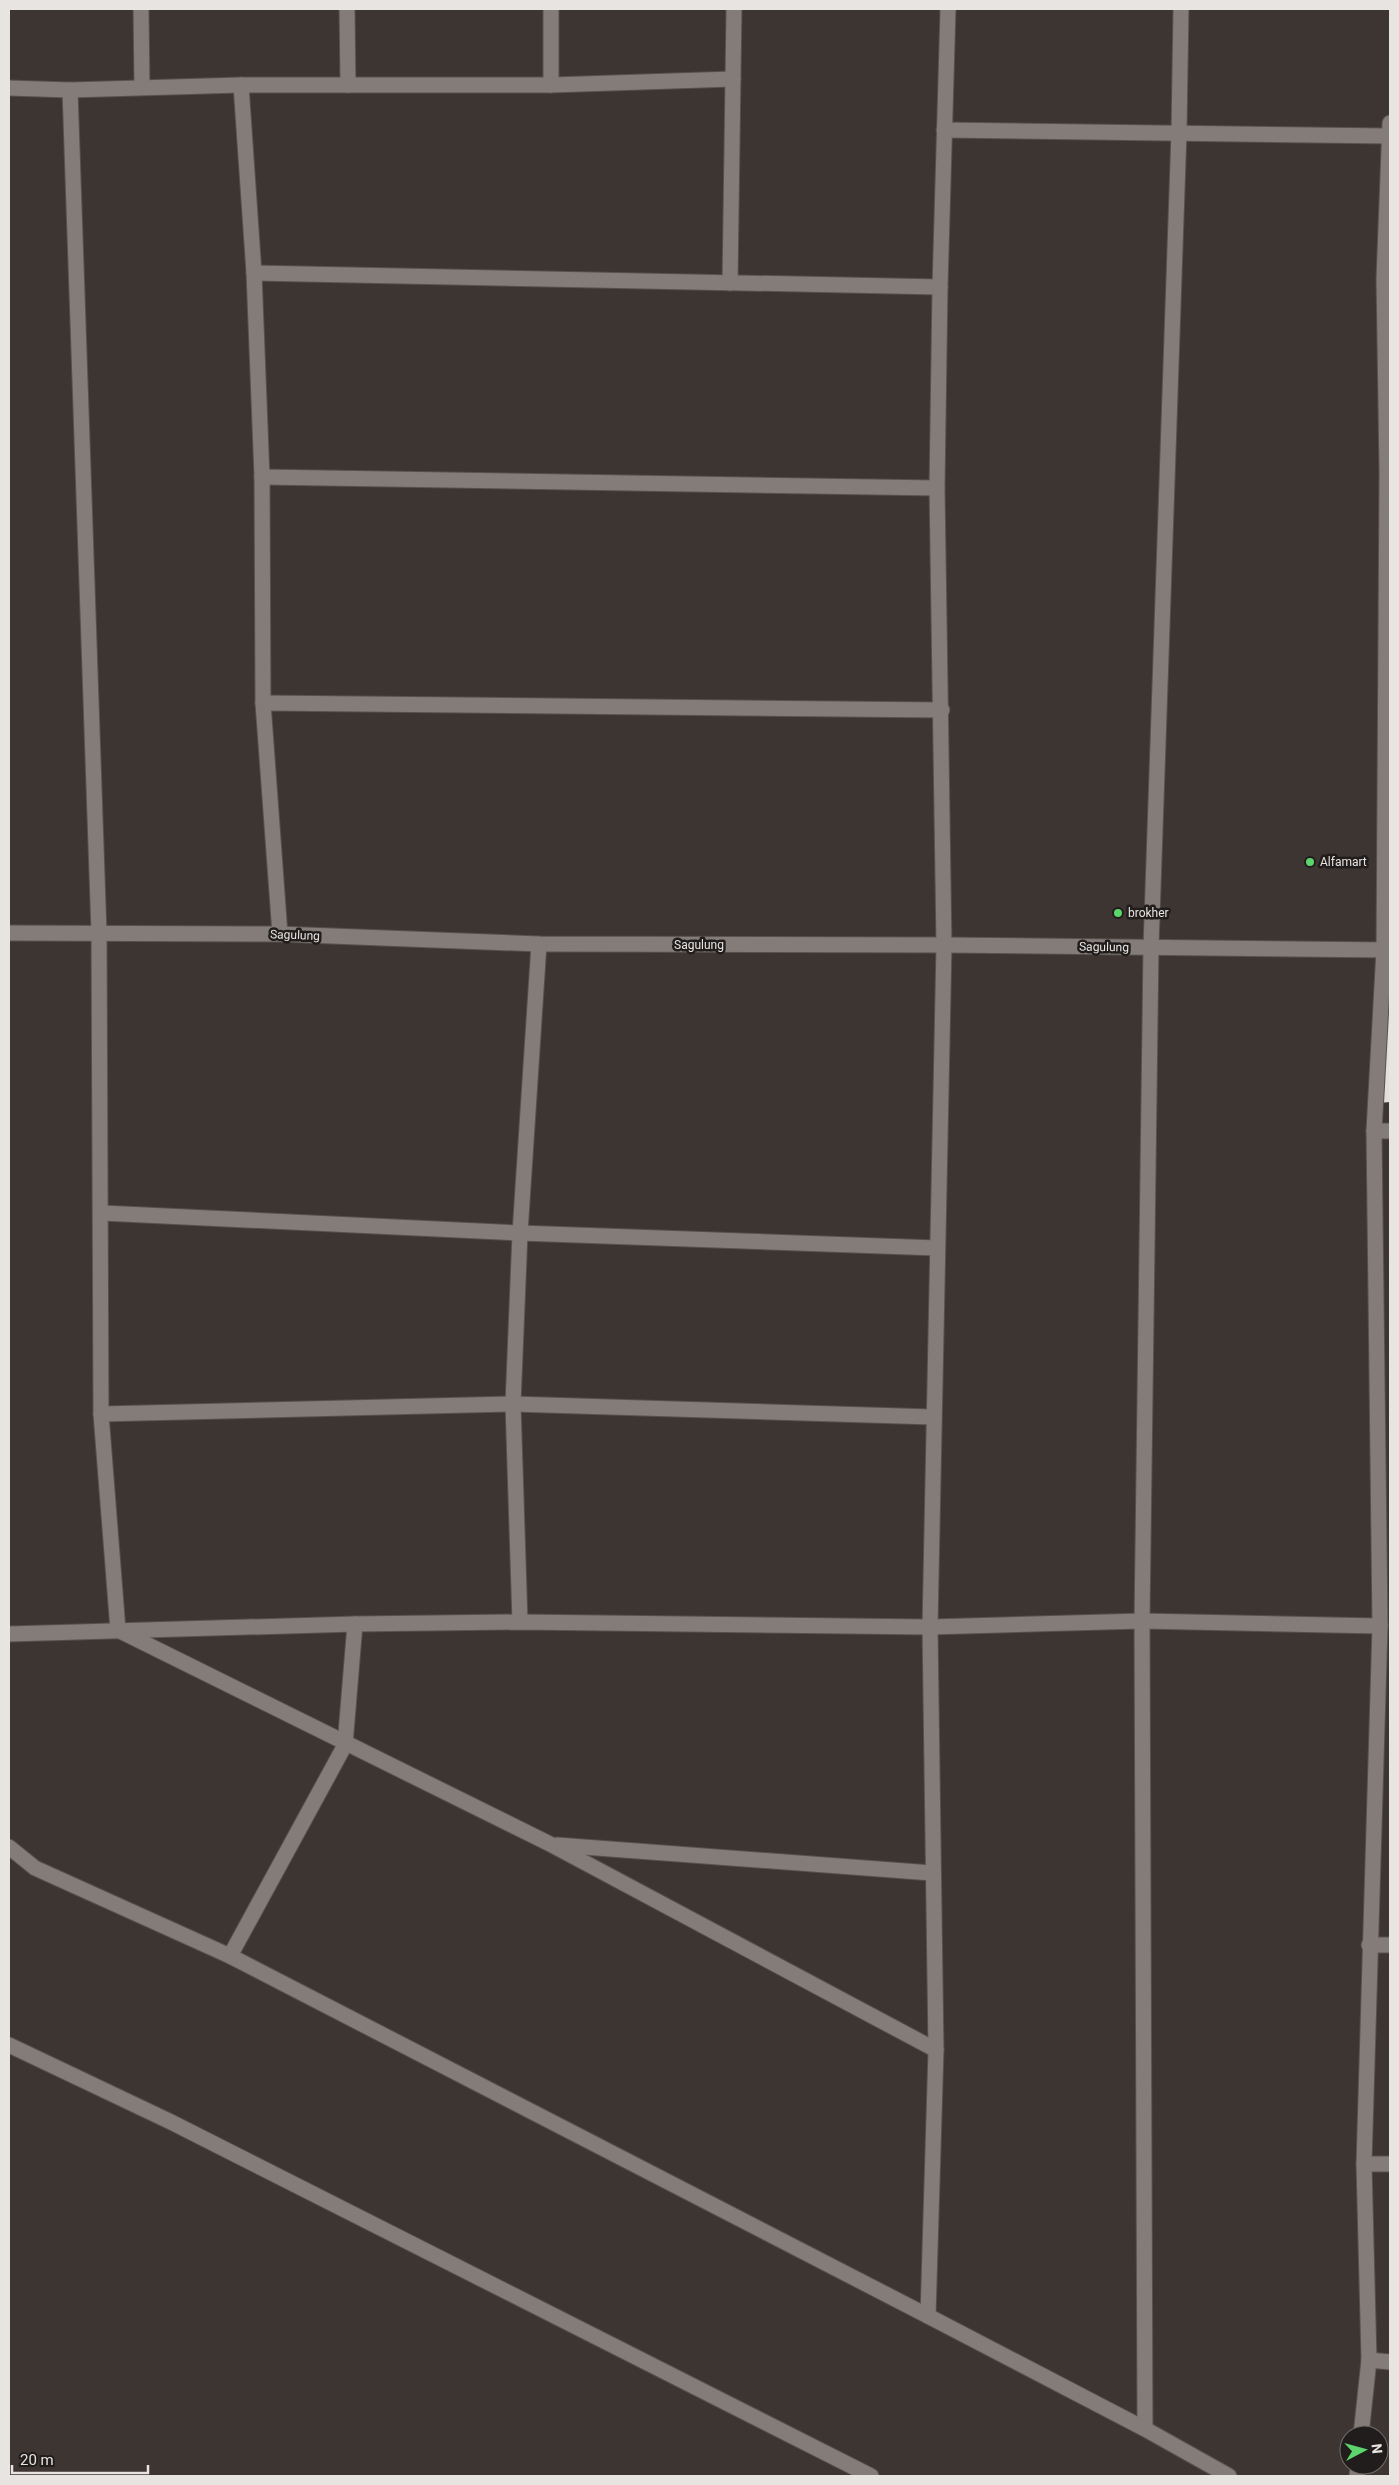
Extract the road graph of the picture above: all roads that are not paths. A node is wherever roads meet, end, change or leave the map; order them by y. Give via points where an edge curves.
1 (141, 9) edge
2 (347, 9) edge
3 (551, 9) edge
4 (734, 9) edge
5 (948, 9) edge
6 (1180, 9) edge
7 (733, 79) junction
8 (241, 84) junction
9 (142, 86) junction
10 (348, 86) junction
11 (552, 86) junction
12 (9, 88) edge
13 (70, 90) junction
14 (1390, 129) edge
15 (944, 130) junction
16 (1180, 132) junction
17 (254, 273) junction
18 (1387, 279) edge
19 (730, 283) junction
20 (940, 287) junction
21 (1389, 472) edge
22 (262, 477) junction
23 (937, 488) junction
24 (1389, 692) edge
25 (263, 702) junction
26 (942, 710) junction
27 (9, 933) edge
28 (99, 933) junction
29 (280, 934) junction
30 (539, 944) junction
31 (944, 945) junction
32 (1151, 947) junction
33 (1387, 950) edge
34 (1374, 1131) junction
35 (1390, 1131) edge
36 (102, 1213) junction
37 (520, 1233) junction
38 (938, 1248) junction
39 (1384, 1333) edge
40 (513, 1404) junction
41 (101, 1414) junction
42 (933, 1416) junction
43 (1384, 1531) edge
44 (1142, 1621) junction
45 (520, 1622) junction
46 (355, 1624) junction
47 (1380, 1626) junction
48 (930, 1627) junction
49 (118, 1630) junction
50 (9, 1634) edge
51 (345, 1745) junction
52 (1383, 1750) edge
53 (550, 1844) junction
54 (9, 1847) edge
55 (932, 1873) junction
56 (1369, 1945) junction
57 (1390, 1946) edge
58 (230, 1956) junction
59 (9, 2045) edge
60 (936, 2050) junction
61 (1364, 2164) junction
62 (1390, 2164) edge
63 (928, 2316) junction
64 (1369, 2360) junction
65 (1390, 2362) edge
66 (1362, 2425) edge
67 (1145, 2429) junction
68 (871, 2476) edge
69 (1229, 2476) edge

1 - 9 street
2 - 10 street
3 - 11 street
4 - 7 street
5 - 15 street
6 - 16 street
7 - 11 street
7 - 19 street
8 - 9 street
8 - 10 street
8 - 17 street
9 - 13 street
10 - 11 street
12 - 13 street
13 - 28 street
14 - 16 street
14 - 18 street
15 - 16 street
15 - 20 street
16 - 32 street
17 - 19 street
17 - 22 street
18 - 21 street
19 - 20 street
20 - 23 street
21 - 24 street
22 - 23 street
22 - 25 street
23 - 26 street
24 - 33 street
25 - 26 street
25 - 29 street
26 - 31 street
27 - 28 street, Sagulung
28 - 29 street, Sagulung
28 - 36 street
29 - 30 street, Sagulung
30 - 31 street, Sagulung
30 - 37 street
31 - 32 street, Sagulung
31 - 38 street
32 - 33 street, Sagulung
32 - 44 street
33 - 34 street
34 - 35 street
34 - 39 street
36 - 37 street
36 - 41 street
37 - 38 street
37 - 40 street
38 - 42 street
39 - 43 street
40 - 41 street
40 - 42 street
40 - 45 street
41 - 49 street
42 - 48 street
43 - 47 street
44 - 47 street
44 - 48 street
44 - 67 street
45 - 46 street
45 - 48 street
46 - 49 street
46 - 51 street
47 - 52 street
48 - 55 street
49 - 50 street
49 - 51 street
51 - 53 street
51 - 58 street
52 - 56 street
53 - 55 street
53 - 60 street
54 - 58 street via 35,1868
55 - 60 street
56 - 57 street
56 - 61 street
58 - 63 street
59 - 68 street via 171,2122
60 - 63 street
61 - 62 street
61 - 64 street
63 - 67 street
64 - 65 street
64 - 66 street
67 - 69 street

